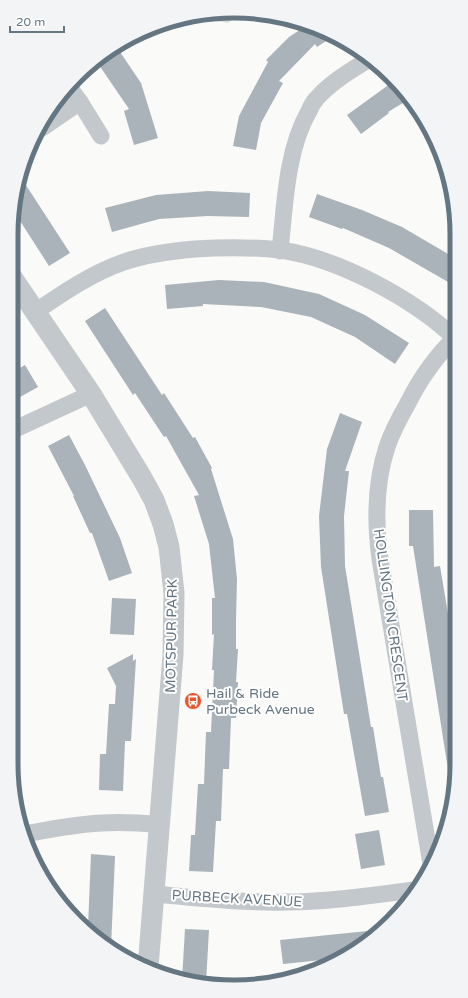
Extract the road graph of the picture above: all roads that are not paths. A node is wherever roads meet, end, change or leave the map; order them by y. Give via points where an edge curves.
1 (364, 62) edge
2 (72, 92) edge
3 (80, 102) junction
4 (48, 124) edge
5 (101, 136) dead end
6 (280, 250) junction
7 (18, 286) edge
8 (35, 312) junction
9 (450, 334) edge
10 (450, 343) edge
11 (91, 394) junction
12 (18, 428) edge
13 (160, 825) junction
14 (29, 833) edge
15 (430, 856) edge
16 (409, 891) edge
17 (154, 894) junction
18 (148, 963) edge

1 - 6 street via 334,82 316,99 303,122 294,150 288,183
2 - 3 street
3 - 4 street
3 - 5 street
6 - 8 street via 216,248 148,255 105,270
6 - 9 street via 325,262 358,275 413,305
7 - 8 street, MOTSPUR PARK
8 - 11 street, MOTSPUR PARK
10 - 15 street, HOLLINGTON CRESCENT via 438,355 415,389 395,428 382,468 377,513 380,559
11 - 12 street
11 - 13 street, MOTSPUR PARK via 154,500 169,547 174,593 173,655
13 - 14 street via 102,822
13 - 17 street, MOTSPUR PARK
16 - 17 street, PURBECK AVENUE via 289,902
17 - 18 street, MOTSPUR PARK

